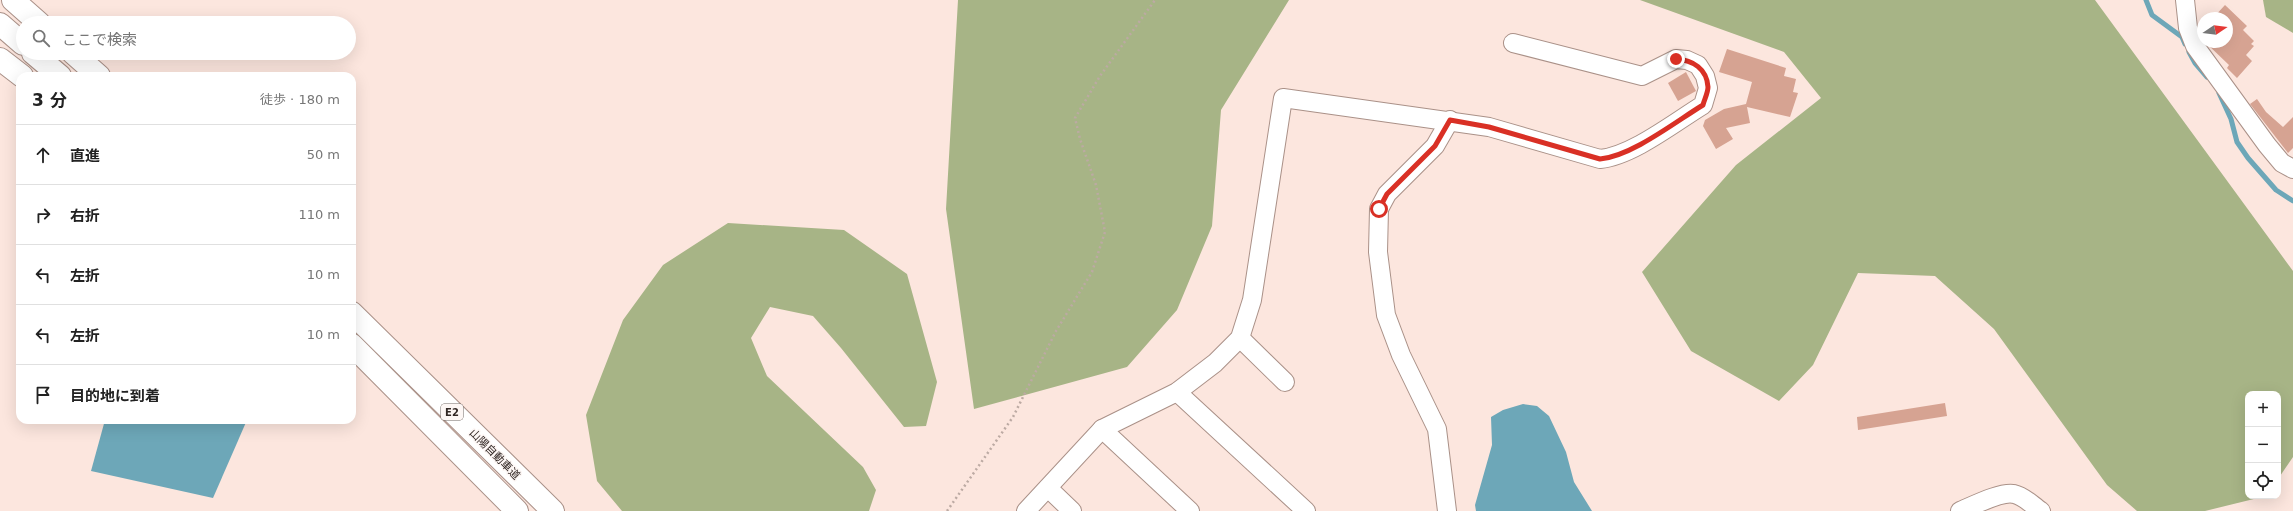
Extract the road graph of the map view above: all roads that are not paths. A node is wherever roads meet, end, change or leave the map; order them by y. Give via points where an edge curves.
1 (13, 0) edge
2 (2186, 0) edge
3 (31, 16) edge
4 (0, 24) edge
5 (16, 38) edge
6 (1513, 43) dead end
7 (0, 59) edge
8 (41, 60) edge
9 (81, 60) edge
10 (17, 72) edge
11 (55, 72) edge
12 (94, 72) edge
13 (1450, 120) junction
14 (2293, 169) edge
15 (356, 317) edge
16 (1240, 338) junction
17 (356, 349) edge
18 (1285, 382) dead end
19 (1177, 392) junction
20 (1102, 429) junction
21 (1048, 488) junction
22 (518, 511) edge
23 (553, 511) edge
24 (1026, 511) edge
25 (1072, 511) edge
26 (1190, 511) edge
27 (1306, 511) edge
28 (1447, 511) edge
29 (1960, 511) edge
30 (2041, 511) edge

1 - 3 highway
2 - 14 street via 2188,28 2195,46 2267,145 2282,163
4 - 5 highway
6 - 13 street via 1642,76 1676,59 1687,60 1698,65 1705,76 1708,88 1703,105 1612,158 1600,159 1489,127
7 - 10 highway
8 - 11 highway
9 - 12 highway
13 - 16 street via 1283,98 1252,300
13 - 28 street via 1435,146 1387,194 1379,209 1378,252 1386,315 1401,355 1437,429
15 - 23 highway, 山陽自動車道 / E2
16 - 18 street
16 - 19 street via 1215,363
17 - 22 highway, E2
19 - 20 street
19 - 27 street
20 - 21 street
20 - 26 street
21 - 24 street
21 - 25 street
29 - 30 street via 2002,494 2012,493

